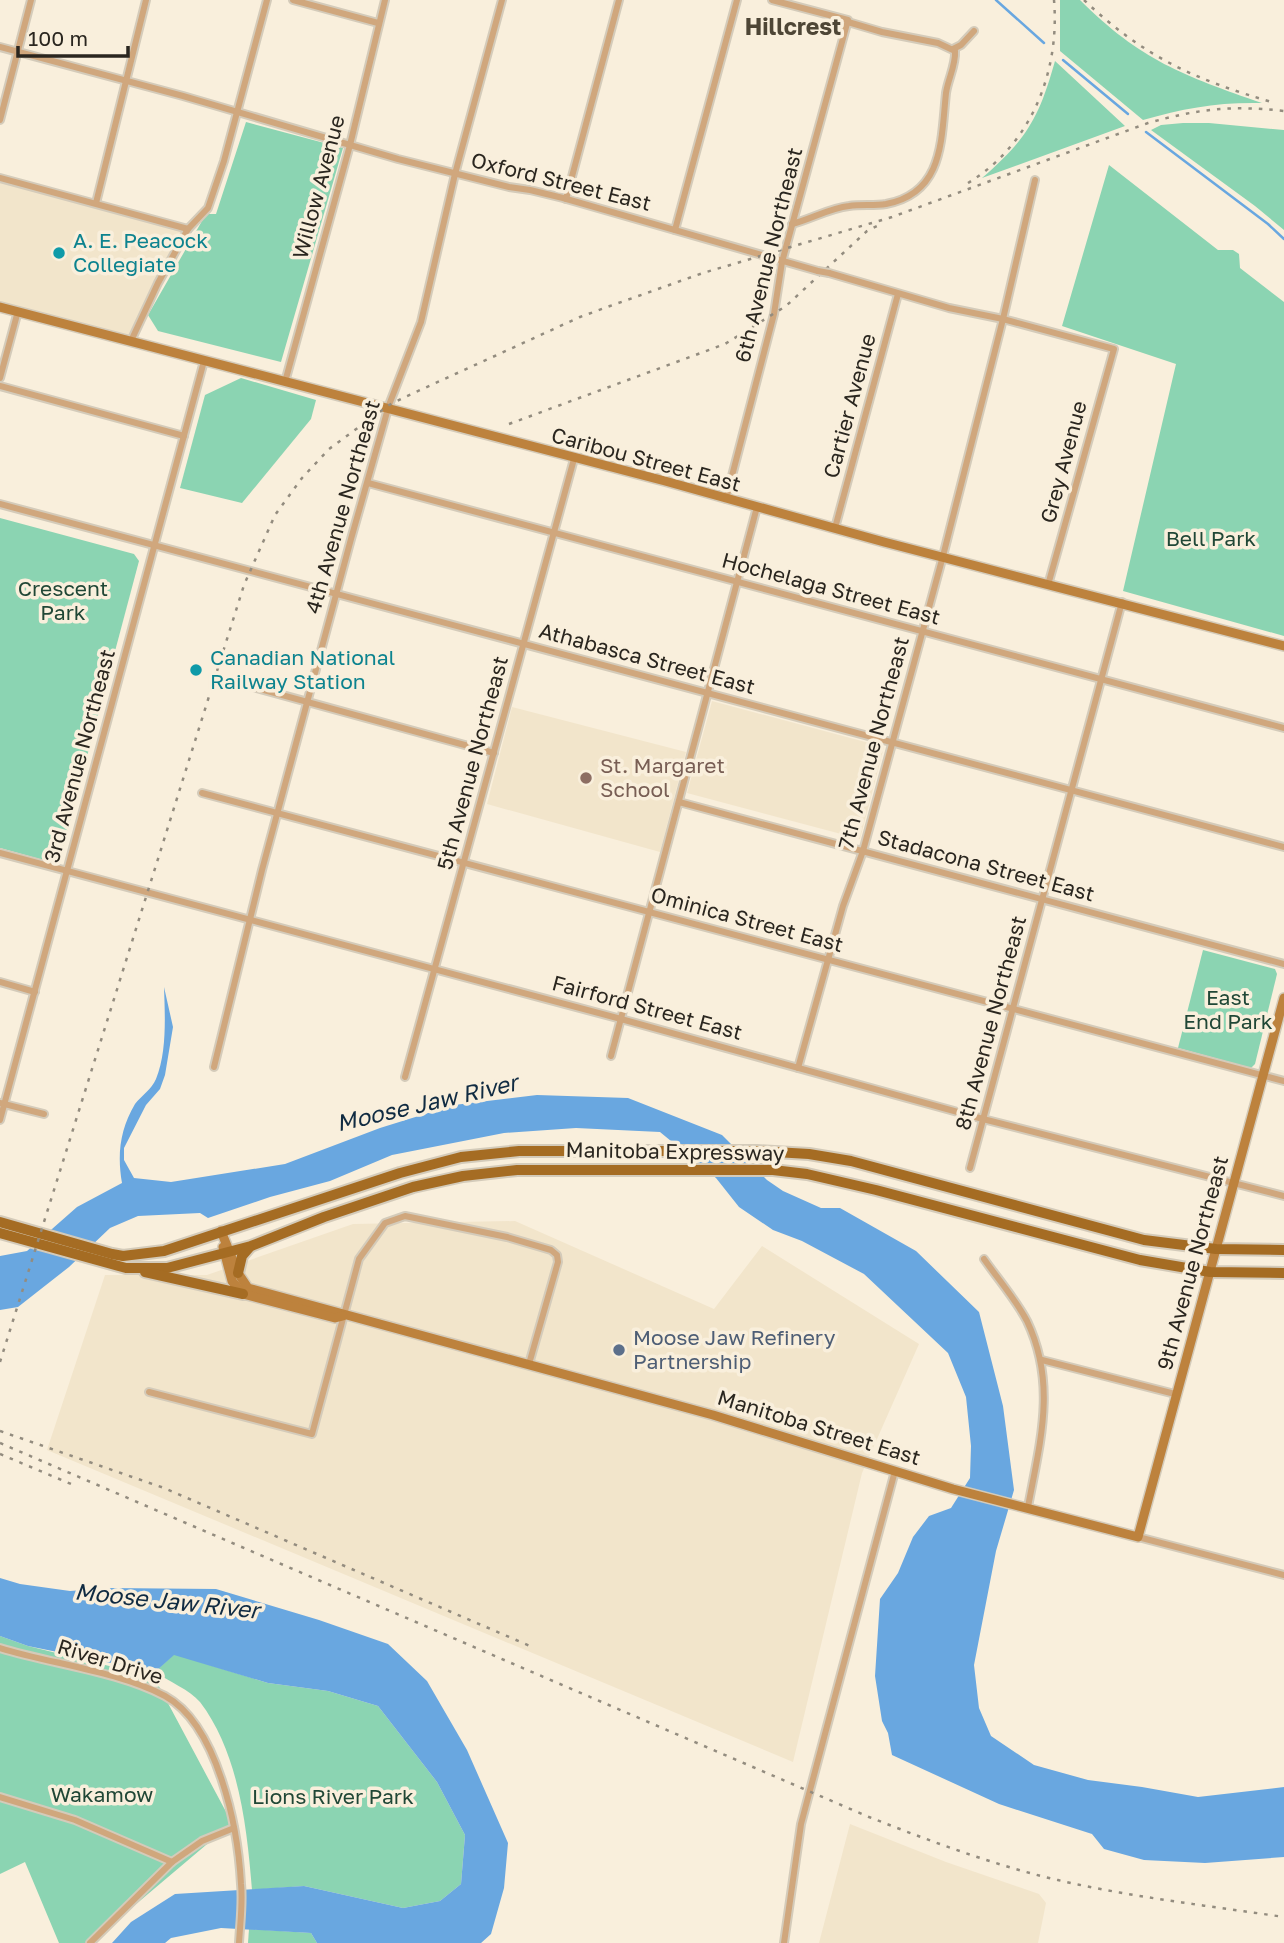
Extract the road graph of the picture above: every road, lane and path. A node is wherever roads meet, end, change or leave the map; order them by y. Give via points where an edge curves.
1 (31, 0) edge
2 (146, 0) edge
3 (267, 0) edge
4 (293, 0) edge
5 (385, 0) edge
6 (502, 0) edge
7 (619, 0) edge
8 (737, 0) edge
9 (772, 0) edge
10 (848, 21) junction
11 (378, 23) junction
12 (974, 31) dead end
13 (0, 47) edge
14 (953, 49) junction
15 (17, 51) junction
16 (126, 80) junction
17 (236, 113) junction
18 (0, 120) edge
19 (350, 145) junction
20 (455, 174) junction
21 (0, 178) edge
22 (1035, 180) dead end
23 (566, 199) junction
24 (96, 203) junction
25 (792, 224) junction
26 (188, 229) junction
27 (675, 230) junction
28 (782, 262) junction
29 (898, 294) junction
30 (0, 307) edge
31 (18, 312) junction
32 (1003, 319) junction
33 (131, 341) junction
34 (1114, 349) joint
35 (204, 361) junction
36 (0, 378) edge
37 (285, 382) junction
38 (0, 386) edge
39 (387, 409) junction
40 (184, 436) junction
41 (574, 459) junction
42 (368, 483) junction
43 (726, 499) junction
44 (0, 504) edge
45 (757, 507) junction
46 (835, 528) junction
47 (553, 533) junction
48 (155, 545) junction
49 (943, 556) junction
50 (737, 582) junction
51 (1048, 585) junction
52 (337, 594) junction
53 (1122, 602) junction
54 (922, 631) junction
55 (523, 644) junction
56 (1284, 646) edge
57 (1103, 679) junction
58 (242, 684) dead end
59 (708, 693) junction
60 (308, 702) junction
61 (1284, 728) edge
62 (892, 743) junction
63 (494, 753) junction
64 (1072, 791) junction
65 (202, 793) dead end
66 (679, 802) junction
67 (278, 813) junction
68 (1284, 847) edge
69 (863, 851) junction
70 (0, 853) edge
71 (464, 862) junction
72 (66, 871) junction
73 (1043, 899) junction
74 (650, 912) junction
75 (250, 920) junction
76 (829, 960) junction
77 (1284, 964) edge
78 (435, 969) junction
79 (0, 982) edge
80 (34, 992) junction
81 (1284, 998) edge
82 (1012, 1009) junction
83 (621, 1019) junction
84 (611, 1056) dead end
85 (214, 1067) dead end
86 (798, 1068) junction
87 (1263, 1076) junction
88 (405, 1077) dead end
89 (1284, 1081) edge
90 (2, 1103) edge
91 (44, 1114) dead end
92 (983, 1119) junction
93 (0, 1120) edge
94 (970, 1168) dead end
95 (1234, 1184) junction
96 (1284, 1196) edge
97 (0, 1222) edge
98 (221, 1231) junction
99 (0, 1233) edge
100 (17, 1233) junction
101 (251, 1246) junction
102 (1216, 1249) junction
103 (1284, 1250) edge
104 (227, 1254) junction
105 (111, 1259) junction
106 (984, 1259) dead end
107 (126, 1268) junction
108 (1210, 1272) junction
109 (238, 1273) junction
110 (1284, 1273) edge
111 (243, 1294) junction
112 (342, 1318) junction
113 (1042, 1360) junction
114 (529, 1364) junction
115 (149, 1392) dead end
116 (1175, 1395) junction
117 (895, 1471) junction
118 (1028, 1507) junction
119 (1138, 1537) junction
120 (1284, 1575) edge
121 (0, 1648) edge
122 (0, 1797) edge
123 (234, 1828) junction
124 (172, 1862) junction
125 (90, 1943) edge
126 (239, 1943) edge
127 (784, 1943) edge

1 - 15 street
2 - 16 street
3 - 17 street
4 - 11 street
5 - 11 street, Willow Avenue
6 - 20 street, 4th Avenue Northeast
7 - 23 street
8 - 27 street
9 - 10 street
10 - 14 street
10 - 25 street, 6th Avenue Northeast
11 - 19 street, Willow Avenue
12 - 14 street
13 - 15 street, Oxford Street East
14 - 25 street via 943,137 922,188 894,201 843,207
15 - 16 street, Oxford Street East
15 - 18 street
16 - 17 street, Oxford Street East
16 - 24 street
17 - 19 street, Oxford Street East
17 - 26 street via 208,208
19 - 20 street, Oxford Street East
19 - 37 street, Willow Avenue
20 - 23 street, Oxford Street East
20 - 39 street, 4th Avenue Northeast via 421,322
21 - 24 street
22 - 32 street, 7th Avenue Northeast
23 - 27 street, Oxford Street East
24 - 26 street
25 - 28 street, 6th Avenue Northeast
26 - 33 street
27 - 28 street, Oxford Street East
28 - 29 street, Oxford Street East, bridge
28 - 43 street, 6th Avenue Northeast via 774,314
29 - 32 street, Oxford Street East
29 - 46 street, Cartier Avenue
30 - 31 street, Caribou Street East
31 - 33 street, Caribou Street East
31 - 36 street
32 - 34 street, Oxford Street East
32 - 49 street, 7th Avenue Northeast
33 - 35 street, Caribou Street East
34 - 51 street, Grey Avenue
35 - 37 street, Caribou Street East
35 - 40 street, 3rd Avenue Northeast
37 - 39 street, Caribou Street East
38 - 40 street
39 - 41 street, Caribou Street East
39 - 42 street, 4th Avenue Northeast
40 - 48 street, 3rd Avenue Northeast
41 - 43 street, Caribou Street East
41 - 47 street, 5th Avenue Northeast
42 - 47 street, Hochelaga Street East
42 - 52 street, 4th Avenue Northeast
43 - 45 street, Caribou Street East
44 - 48 street, Athabasca Street East
45 - 46 street, Caribou Street East
45 - 50 street
46 - 49 street, Caribou Street East
47 - 50 street, Hochelaga Street East
47 - 55 street, 5th Avenue Northeast
48 - 52 street, Athabasca Street East
48 - 72 street, 3rd Avenue Northeast
49 - 51 street, Caribou Street East
49 - 54 street, 7th Avenue Northeast
50 - 54 street, Hochelaga Street East
50 - 59 street
51 - 53 street, Caribou Street East
52 - 55 street, Athabasca Street East
52 - 60 street, 4th Avenue Northeast
53 - 56 street, Caribou Street East
53 - 57 street, 8th Avenue Northeast
54 - 57 street, Hochelaga Street East
54 - 62 street, 7th Avenue Northeast
55 - 59 street, Athabasca Street East
55 - 63 street, 5th Avenue Northeast
57 - 61 street, Hochelaga Street East
57 - 64 street, 8th Avenue Northeast
58 - 60 street
59 - 62 street, Athabasca Street East
59 - 66 street
60 - 63 street
60 - 67 street, 4th Avenue Northeast
62 - 64 street, Athabasca Street East
62 - 69 street, 7th Avenue Northeast
63 - 71 street, 5th Avenue Northeast
64 - 68 street, Athabasca Street East
64 - 73 street, 8th Avenue Northeast
65 - 67 street, Ominica Street East
66 - 69 street, Stadacona Street East
66 - 74 street
67 - 71 street, Ominica Street East
67 - 75 street, 4th Avenue Northeast
69 - 73 street, Stadacona Street East
69 - 76 street, 7th Avenue Northeast
70 - 72 street, Fairford Street East
71 - 74 street, Ominica Street East
71 - 78 street, 5th Avenue Northeast
72 - 75 street, Fairford Street East
72 - 80 street, 3rd Avenue Northeast
73 - 77 street, Stadacona Street East
73 - 82 street, 8th Avenue Northeast
74 - 76 street, Ominica Street East
74 - 83 street
75 - 78 street, Fairford Street East
75 - 85 street, 4th Avenue Northeast
76 - 82 street, Ominica Street East
76 - 86 street, 7th Avenue Northeast
78 - 83 street, Fairford Street East
78 - 88 street, 5th Avenue Northeast
79 - 80 street
80 - 90 street, 3rd Avenue Northeast
81 - 87 street, 9th Avenue Northeast
82 - 87 street, Ominica Street East
82 - 92 street, 8th Avenue Northeast
83 - 84 street
83 - 86 street, Fairford Street East
86 - 92 street, Fairford Street East
87 - 89 street, Ominica Street East
87 - 95 street, 9th Avenue Northeast
90 - 91 street
90 - 93 street, 3rd Avenue Northeast
92 - 94 street, 8th Avenue Northeast
92 - 95 street, Fairford Street East
95 - 96 street, Fairford Street East
95 - 102 street, 9th Avenue Northeast
97 - 100 main road
98 - 102 main road, Manitoba Expressway via 461,1157 519,1151 757,1151 851,1161 1132,1237
98 - 104 street
98 - 105 main road, Manitoba Expressway via 164,1251
99 - 100 main road
100 - 105 main road
101 - 104 main road, Manitoba Expressway
101 - 108 main road, Manitoba Expressway via 413,1187 463,1176 517,1170 773,1170 876,1190 1112,1254
101 - 109 main road via 242,1256
102 - 103 main road, Manitoba Expressway
102 - 108 street, 9th Avenue Northeast
104 - 107 main road, Manitoba Expressway via 167,1268
104 - 109 street
104 - 111 street via 232,1281
105 - 107 main road, Manitoba Expressway
106 - 113 street via 1026,1320
107 - 111 main road
108 - 110 main road, Manitoba Expressway
108 - 116 street, 9th Avenue Northeast
109 - 112 street, Manitoba Street East via 248,1288 337,1311
111 - 112 street, Manitoba Street East
112 - 114 street, Manitoba Street East
112 - 114 street via 359,1259 385,1223 405,1216 507,1237 551,1250 558,1262
112 - 115 street via 312,1434
113 - 116 street
113 - 118 street via 1044,1422
114 - 117 street, Manitoba Street East
116 - 119 street, 9th Avenue Northeast
117 - 118 street, Manitoba Street East
117 - 127 street via 801,1824
118 - 119 street, Manitoba Street East
119 - 120 street, Manitoba Street East
121 - 123 street, River Drive via 130,1682 166,1697 186,1713 217,1762
122 - 124 street via 75,1820
123 - 124 street via 202,1841
123 - 126 street, River Drive via 242,1890
124 - 125 street

